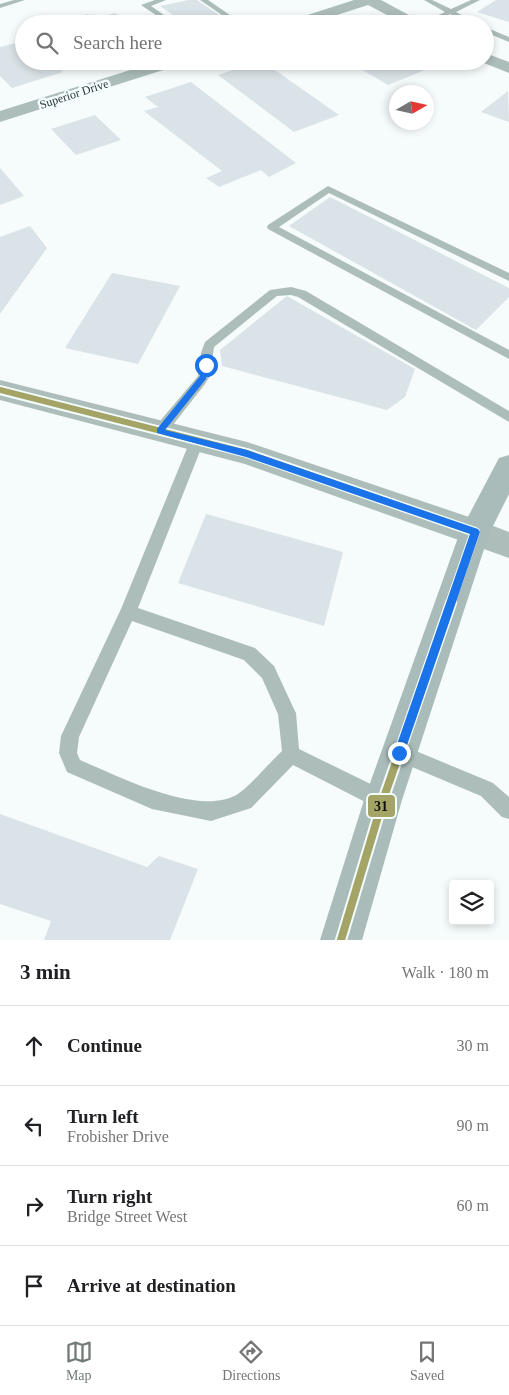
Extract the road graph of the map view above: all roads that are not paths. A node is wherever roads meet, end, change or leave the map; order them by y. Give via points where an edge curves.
1 (22, 0) edge
2 (163, 0) edge
3 (203, 0) edge
4 (369, 0) edge
5 (427, 0) edge
6 (476, 0) edge
7 (10, 1) edge
8 (0, 6) edge
9 (452, 12) junction
10 (160, 15) edge
11 (226, 15) edge
12 (322, 15) edge
13 (398, 15) edge
14 (445, 15) edge
15 (458, 15) edge
16 (494, 33) edge
17 (509, 40) edge
18 (494, 62) edge
19 (509, 68) edge
20 (148, 70) edge
21 (0, 117) edge
22 (509, 277) edge
23 (509, 355) edge
24 (0, 390) edge
25 (509, 417) edge
26 (160, 431) junction
27 (197, 441) junction
28 (509, 466) edge
29 (475, 532) junction
30 (509, 546) edge
31 (128, 612) junction
32 (399, 753) junction
33 (291, 754) junction
34 (383, 800) junction
35 (509, 810) edge
36 (340, 940) edge

1 - 7 lane
2 - 10 lane via 145,5
3 - 11 lane
4 - 12 street
4 - 13 street
5 - 9 lane
6 - 9 lane
7 - 8 lane
9 - 14 lane
9 - 15 lane
16 - 17 lane
18 - 19 street
20 - 21 street, Superior Drive
22 - 23 lane via 328,189 272,226
24 - 26 street
25 - 26 lane via 302,294 286,290 274,293 209,345 203,377
26 - 27 street
27 - 29 street via 247,454
27 - 31 lane
28 - 29 street
29 - 30 street
29 - 32 street
31 - 33 lane via 249,654 268,672 287,713
31 - 33 lane via 70,736 68,753 72,766 152,800 211,812 244,801
32 - 34 street
32 - 35 lane via 487,789
33 - 34 lane
34 - 36 street

